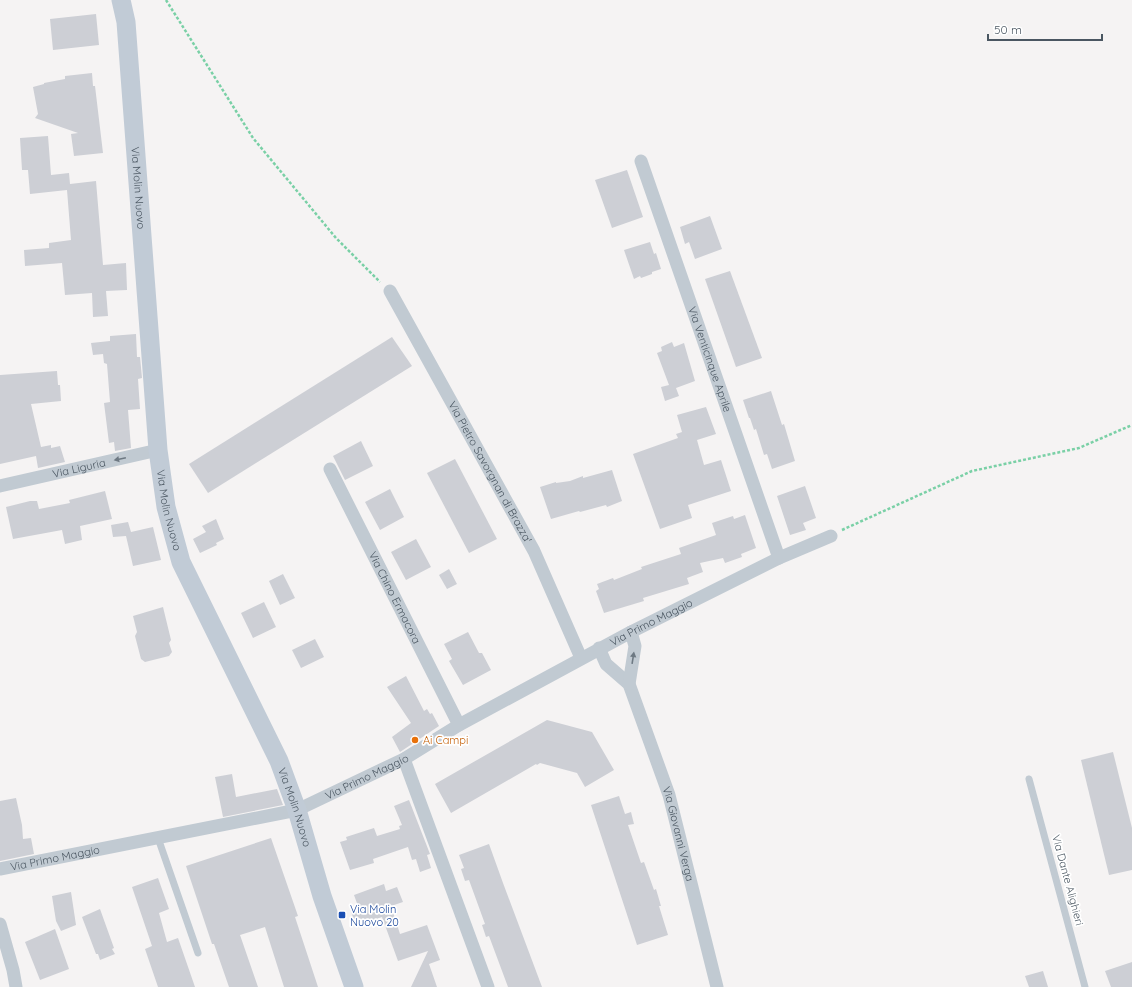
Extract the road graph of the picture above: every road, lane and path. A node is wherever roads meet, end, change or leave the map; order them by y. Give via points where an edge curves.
1 (122, 0) edge
2 (166, 0) edge
3 (641, 161) dead end
4 (390, 291) joint
5 (1132, 425) edge
6 (158, 450) junction
7 (330, 469) dead end
8 (0, 486) edge
9 (831, 536) joint
10 (779, 558) junction
11 (631, 632) junction
12 (599, 648) junction
13 (581, 658) junction
14 (629, 684) junction
15 (459, 725) junction
16 (404, 760) junction
17 (1029, 779) dead end
18 (297, 810) junction
19 (158, 838) junction
20 (0, 869) edge
21 (0, 924) edge
22 (198, 953) dead end
23 (16, 987) edge
24 (354, 987) edge
25 (488, 987) edge
26 (717, 987) edge
27 (1085, 987) edge

1 - 6 main road, Via Molin Nuovo via 126,22
2 - 4 path via 253,138 336,238
3 - 10 street, Via Venticinque Aprile
4 - 13 street, Via Pietro Savorgnan di Brazza' via 534,551
5 - 9 path via 1079,448 972,471
6 -> 8 street, Via Liguria
6 - 18 main road, Via Molin Nuovo via 166,507 181,562 279,761
7 - 15 street, Via Chino Ermacora
9 - 10 street, Via Primo Maggio
10 - 11 street, Via Primo Maggio
11 - 12 street, Via Primo Maggio
14 -> 11 street, Via Giovanni Verga via 635,646
12 - 13 street, Via Primo Maggio
12 - 14 street, Via Giovanni Verga via 606,664
13 - 15 street, Via Primo Maggio
14 - 26 street, Via Giovanni Verga via 669,795
15 - 16 street, Via Primo Maggio
16 - 18 street, Via Primo Maggio
16 - 25 street
17 - 27 lane, Via Dante Alighieri
18 - 19 street, Via Primo Maggio
18 - 24 main road, Via Molin Nuovo via 322,896
19 - 20 street, Via Primo Maggio
19 - 22 lane
21 - 23 street

